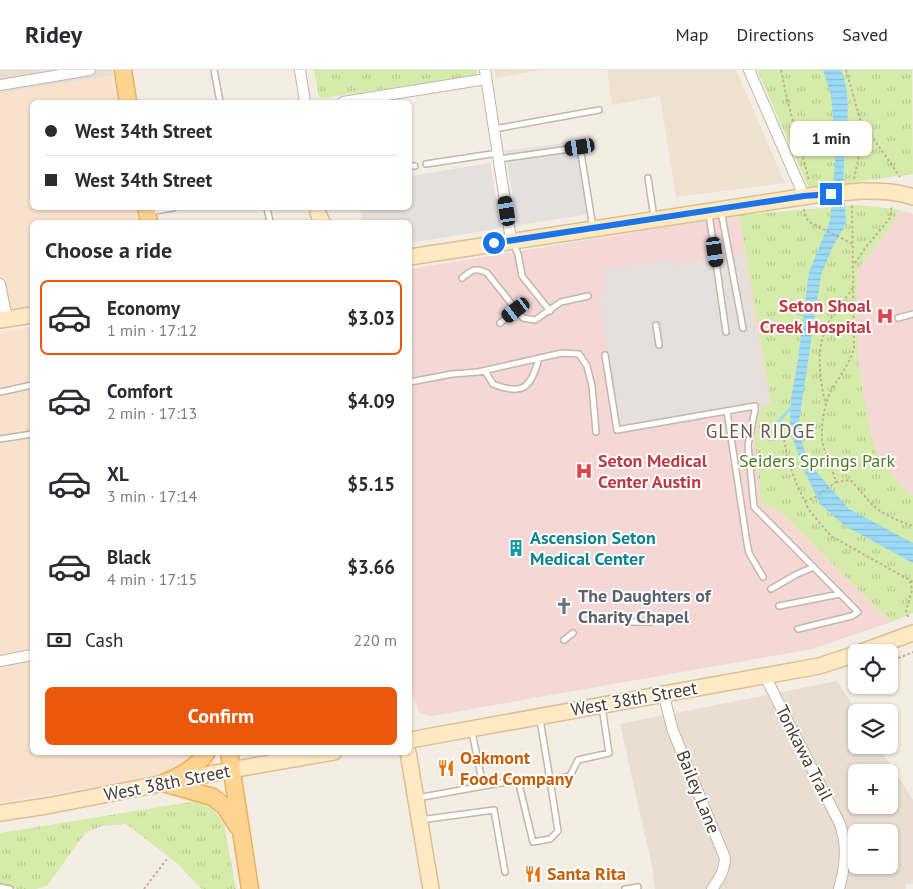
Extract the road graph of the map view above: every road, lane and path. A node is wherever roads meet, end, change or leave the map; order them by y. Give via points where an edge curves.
1 (90, 70) edge
2 (123, 70) edge
3 (214, 70) edge
4 (300, 70) edge
5 (749, 70) edge
6 (781, 70) edge
7 (846, 70) edge
8 (35, 74) edge
9 (485, 75) edge
10 (0, 85) edge
11 (128, 100) edge
12 (220, 100) edge
13 (305, 100) edge
14 (354, 100) edge
15 (599, 110) dead end
16 (861, 120) junction
17 (494, 129) junction
18 (498, 156) junction
19 (426, 164) dead end
20 (900, 177) dead end
21 (648, 178) dead end
22 (856, 189) junction
23 (808, 196) junction
24 (913, 197) edge
25 (892, 205) dead end
26 (164, 210) edge
27 (715, 210) junction
28 (147, 214) edge
29 (654, 219) junction
30 (593, 228) junction
31 (511, 240) junction
32 (854, 244) junction
33 (412, 257) edge
34 (854, 265) junction
35 (462, 278) dead end
36 (0, 284) edge
37 (853, 286) junction
38 (588, 296) dead end
39 (516, 310) junction
40 (550, 311) junction
41 (913, 314) edge
42 (30, 315) edge
43 (898, 318) dead end
44 (3, 320) edge
45 (500, 323) dead end
46 (656, 325) dead end
47 (743, 328) dead end
48 (726, 332) dead end
49 (659, 345) dead end
50 (605, 355) dead end
51 (539, 358) junction
52 (485, 371) junction
53 (412, 382) edge
54 (30, 384) edge
55 (0, 392) edge
56 (826, 406) junction
57 (726, 411) junction
58 (782, 424) dead end
59 (596, 432) dead end
60 (30, 434) edge
61 (0, 439) edge
62 (836, 482) junction
63 (805, 501) junction
64 (913, 526) edge
65 (814, 567) junction
66 (763, 577) dead end
67 (912, 582) edge
68 (771, 589) dead end
69 (840, 594) junction
70 (779, 606) dead end
71 (908, 616) dead end
72 (624, 622) dead end
73 (650, 622) dead end
74 (798, 629) dead end
75 (573, 633) dead end
76 (913, 633) edge
77 (564, 640) dead end
78 (883, 644) edge
79 (913, 652) edge
80 (30, 655) edge
81 (848, 657) edge
82 (898, 658) edge
83 (0, 661) edge
84 (765, 676) junction
85 (663, 693) junction
86 (601, 704) junction
87 (539, 716) junction
88 (472, 728) junction
89 (412, 740) edge
90 (204, 755) edge
91 (229, 755) edge
92 (300, 755) edge
93 (409, 755) edge
94 (277, 757) edge
95 (231, 770) junction
96 (550, 780) junction
97 (163, 783) junction
98 (483, 786) junction
99 (416, 798) junction
100 (0, 813) edge
101 (420, 820) junction
102 (241, 832) junction
103 (167, 859) dead end
104 (505, 872) dead end
105 (0, 887) edge
106 (638, 887) dead end
107 (10, 889) edge
108 (144, 889) edge
109 (250, 889) edge
110 (431, 889) edge
111 (625, 889) edge
112 (712, 889) edge
113 (839, 889) edge

1 - 8 street
2 - 11 main road
3 - 12 lane
4 - 13 street
5 - 23 street
6 - 23 path
7 - 16 path
8 - 10 street
9 - 14 street
9 - 17 street
15 - 17 lane
16 - 20 path
16 - 22 path via 864,133
17 - 18 street
18 - 19 lane
18 - 30 lane via 581,147
18 - 31 street
21 - 29 lane
22 - 23 main road, bridge
22 - 24 main road via 900,192
22 - 32 path
23 - 27 main road
23 - 32 path via 806,218
25 - 34 path via 890,218
26 - 28 lane
27 - 29 main road
27 - 47 lane
27 - 48 lane
29 - 30 main road
30 - 31 main road
31 - 33 main road
31 - 40 lane via 518,254 522,276
32 - 34 path
34 - 37 path
35 - 39 lane via 472,270 480,269 487,273
36 - 44 street
37 - 56 path via 854,348
37 - 56 path via 826,328 820,350 820,378
38 - 40 lane via 561,302
39 - 40 lane via 522,318 535,320
39 - 45 lane
41 - 43 lane
42 - 44 main road
46 - 49 lane
50 - 57 lane via 618,430
51 - 52 lane
51 - 52 lane via 534,377 524,387 511,390 492,384
51 - 59 lane via 562,353 579,354 587,366 592,386
52 - 53 lane
54 - 55 lane
56 - 62 path via 822,439
57 - 65 lane via 755,406 748,444 754,507
57 - 66 lane via 746,543
58 - 63 path via 787,458
60 - 61 lane
62 - 63 path
62 - 64 path via 850,480 874,506 888,516
63 - 67 path via 831,536
65 - 68 lane
65 - 69 lane
67 - 71 path via 906,611
69 - 70 lane
69 - 74 lane via 858,612
72 - 73 lane
75 - 77 lane
76 - 78 main road
79 - 82 path
80 - 83 street
81 - 84 main road, West 38th Street
84 - 85 main road, West 38th Street
84 - 113 street, Tonkawa Trail via 840,824 846,850
85 - 86 main road, West 38th Street
85 - 112 street, Bailey Lane via 673,732 725,858 725,866
86 - 87 main road, West 38th Street
86 - 96 lane via 609,754 578,760 570,776
87 - 88 main road, West 38th Street
87 - 96 lane
88 - 89 main road, West 38th Street
88 - 98 lane
90 - 97 main road via 194,766
91 - 95 main road
92 - 94 main road, West 38th Street
93 - 99 main road
94 - 95 main road, West 38th Street
95 - 97 main road, West 38th Street
95 - 102 main road
96 - 98 lane via 558,831 550,839 533,842 518,780
97 - 100 main road, West 38th Street
97 - 102 main road via 213,797 225,807
98 - 99 lane
99 - 101 main road
101 - 104 lane via 494,810
101 - 110 main road
102 - 109 main road
103 - 108 path
105 - 107 lane
106 - 111 lane

